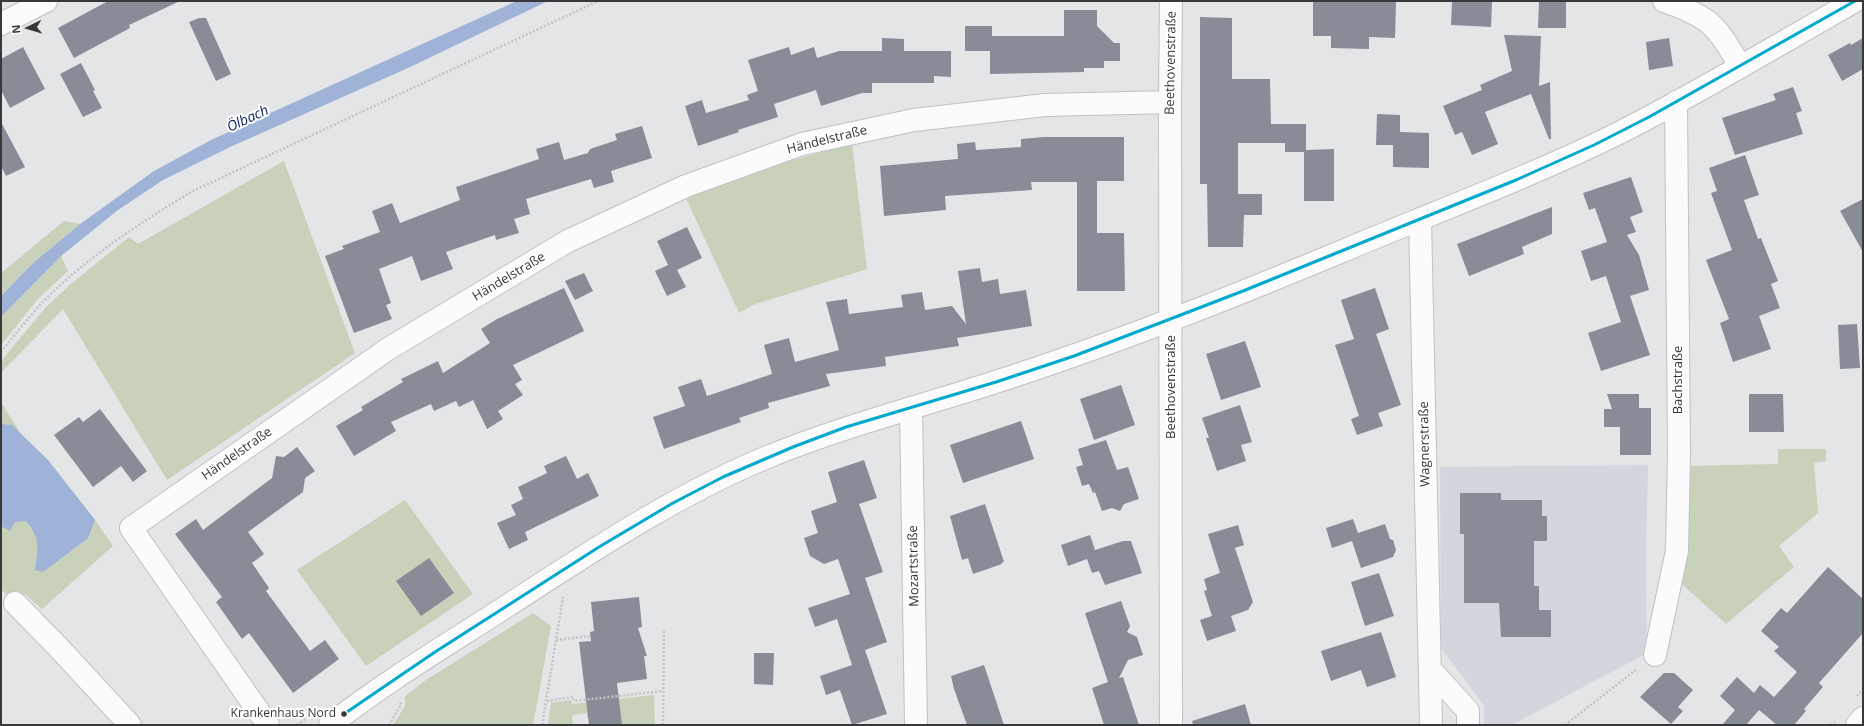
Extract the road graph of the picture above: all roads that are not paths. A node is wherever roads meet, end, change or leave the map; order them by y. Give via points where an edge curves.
1 (46, 1) edge
2 (1171, 1) edge
3 (1664, 1) edge
4 (1855, 1) edge
5 (1, 24) edge
6 (1740, 66) junction
7 (1170, 102) junction
8 (1676, 102) junction
9 (1420, 219) junction
10 (1171, 320) junction
11 (911, 408) junction
12 (15, 603) dead end
13 (1655, 655) road end
14 (1430, 669) junction
15 (1863, 718) edge
16 (130, 725) edge
17 (268, 725) edge
18 (330, 725) edge
19 (916, 725) edge
20 (1171, 725) edge
21 (1431, 725) edge
22 (1468, 725) edge
23 (1857, 725) edge

1 - 5 street
2 - 7 street, Beethovenstraße
3 - 6 street via 1707,21 1728,46
4 - 6 street
6 - 8 street
7 - 10 street, Beethovenstraße
7 - 17 street, Händelstraße via 1045,105 914,120 802,144 686,186 568,241 381,354 131,528
8 - 9 street via 1559,161
8 - 13 street, Bachstraße via 1677,551
9 - 10 street
9 - 14 street, Wagnerstraße
10 - 11 street via 1061,361
10 - 20 street, Beethovenstraße
11 - 18 street via 835,431 761,460 648,518 390,681
11 - 19 street, Mozartstraße
12 - 16 street
14 - 21 street, Wagnerstraße
14 - 22 street via 1468,711
15 - 23 street

